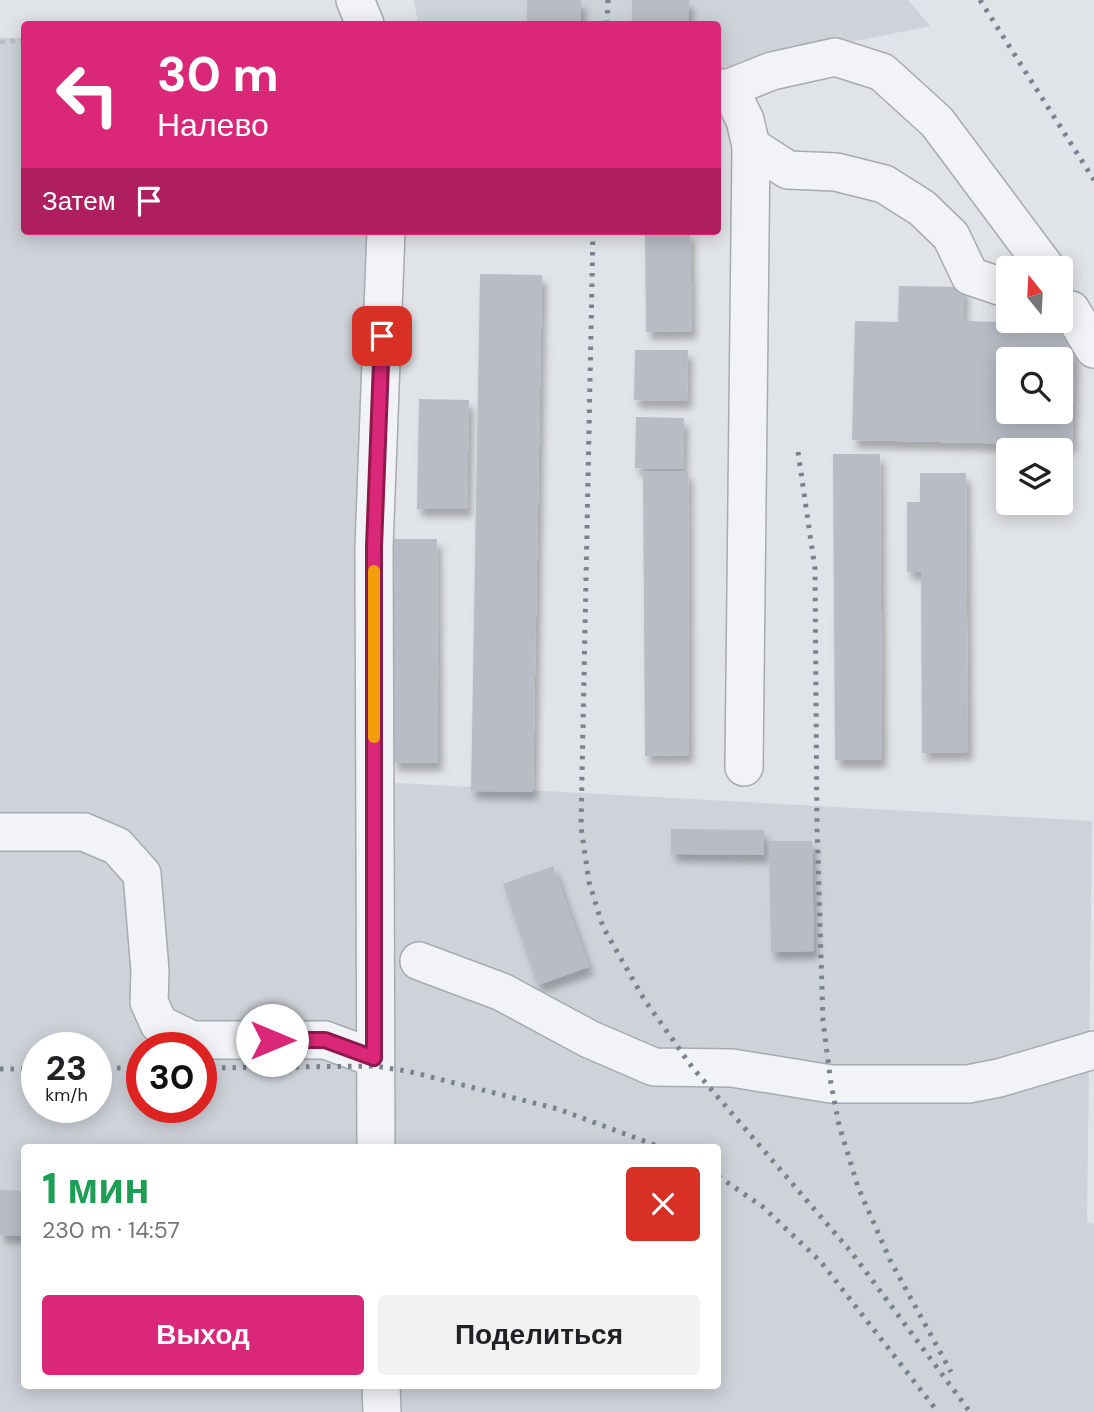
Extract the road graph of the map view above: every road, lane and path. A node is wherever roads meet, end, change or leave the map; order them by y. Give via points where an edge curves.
1 (355, 0) edge
2 (364, 21) edge
3 (21, 40) edge
4 (0, 42) edge
5 (723, 88) edge
6 (751, 146) junction
7 (386, 235) edge
8 (1037, 256) edge
9 (996, 285) edge
10 (1073, 304) edge
11 (1073, 313) edge
12 (1094, 332) edge
13 (1094, 349) edge
14 (744, 767) dead end
15 (0, 832) edge
16 (419, 961) dead end
17 (1094, 1050) edge
18 (374, 1058) junction
19 (376, 1144) edge
20 (381, 1389) edge
21 (382, 1412) edge

1 - 2 street
3 - 4 path
5 - 6 street via 745,120
5 - 8 street via 835,57 882,72 937,122
6 - 9 street via 788,170 836,172 884,184 922,208 951,236 970,276
6 - 14 street
7 - 18 street via 374,547
10 - 12 street
11 - 13 street
15 - 18 street via 84,832 117,846 142,874 149,1002 159,1024 192,1040 325,1040
16 - 17 street via 502,992 589,1040 654,1067 733,1068 831,1084 968,1084
18 - 19 street
20 - 21 street

